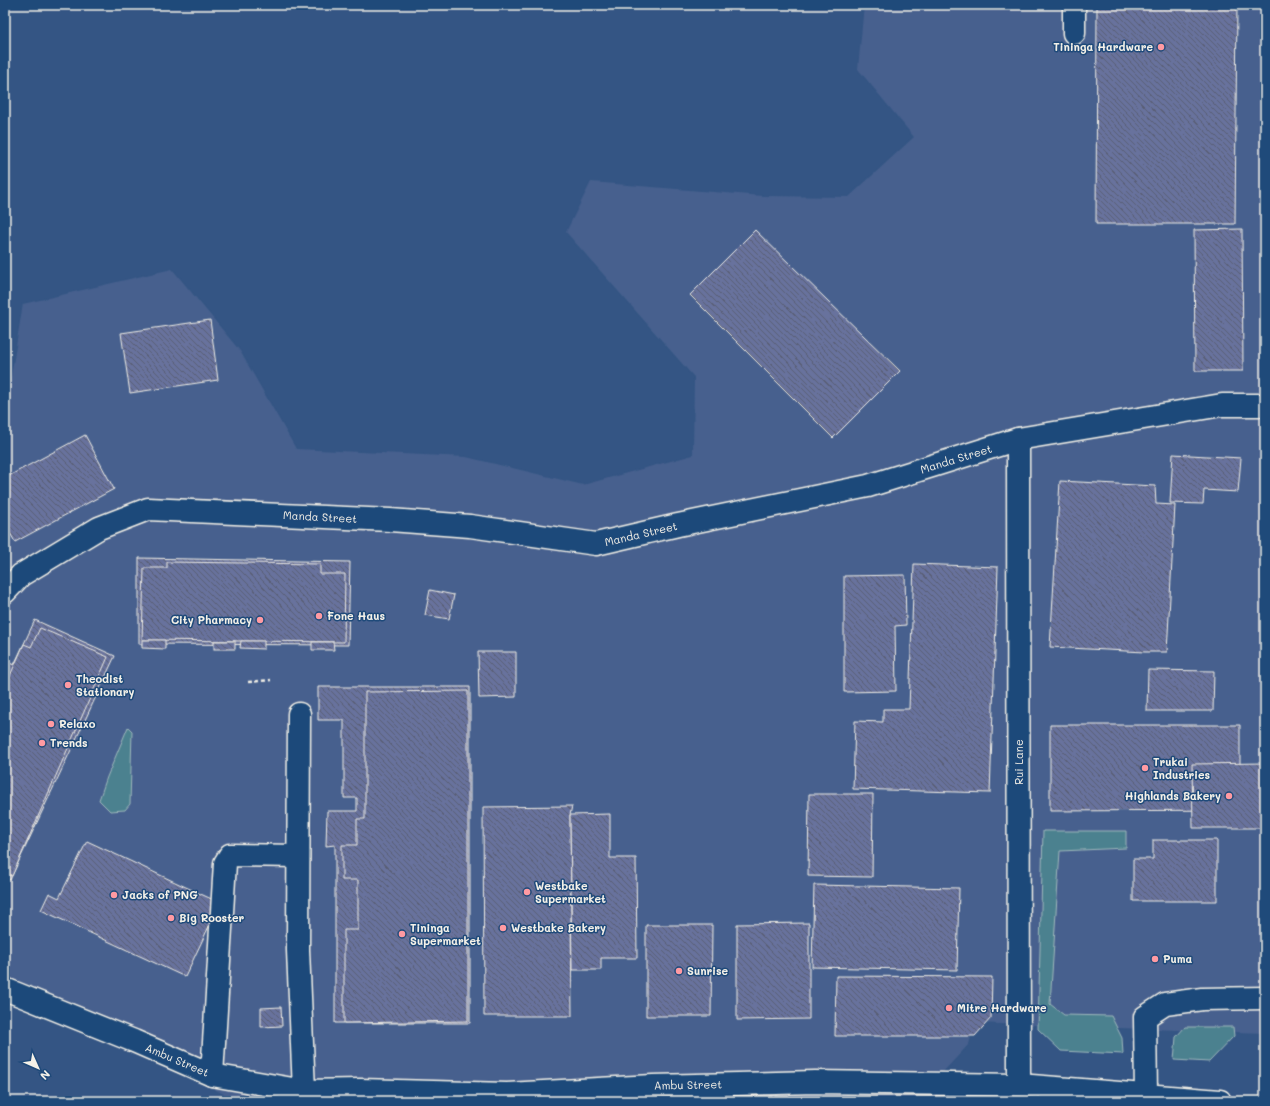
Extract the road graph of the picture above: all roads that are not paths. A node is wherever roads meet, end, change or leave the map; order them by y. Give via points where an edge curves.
1 (1074, 5) edge
2 (1074, 33) dead end
3 (1265, 405) edge
4 (1018, 439) junction
5 (5, 592) edge
6 (299, 714) dead end
7 (298, 856) junction
8 (5, 989) edge
9 (1265, 998) edge
10 (212, 1075) junction
11 (1019, 1085) junction
12 (304, 1091) junction
13 (1146, 1096) junction
14 (1220, 1101) edge

1 - 2 street
3 - 4 street, Manda Street via 1222,405
4 - 5 street, Manda Street via 868,486 596,544 463,525 148,509 99,528 20,575
4 - 11 street, Rui Lane
6 - 7 street
7 - 10 street via 230,855 225,863
7 - 12 street via 298,950
8 - 10 street, Ambu Street
9 - 13 street via 1202,999 1165,1004 1145,1017
10 - 12 street, Ambu Street
11 - 12 street, Ambu Street via 816,1082 653,1086 507,1094
11 - 13 street, Ambu Street
13 - 14 street, Ambu Street

